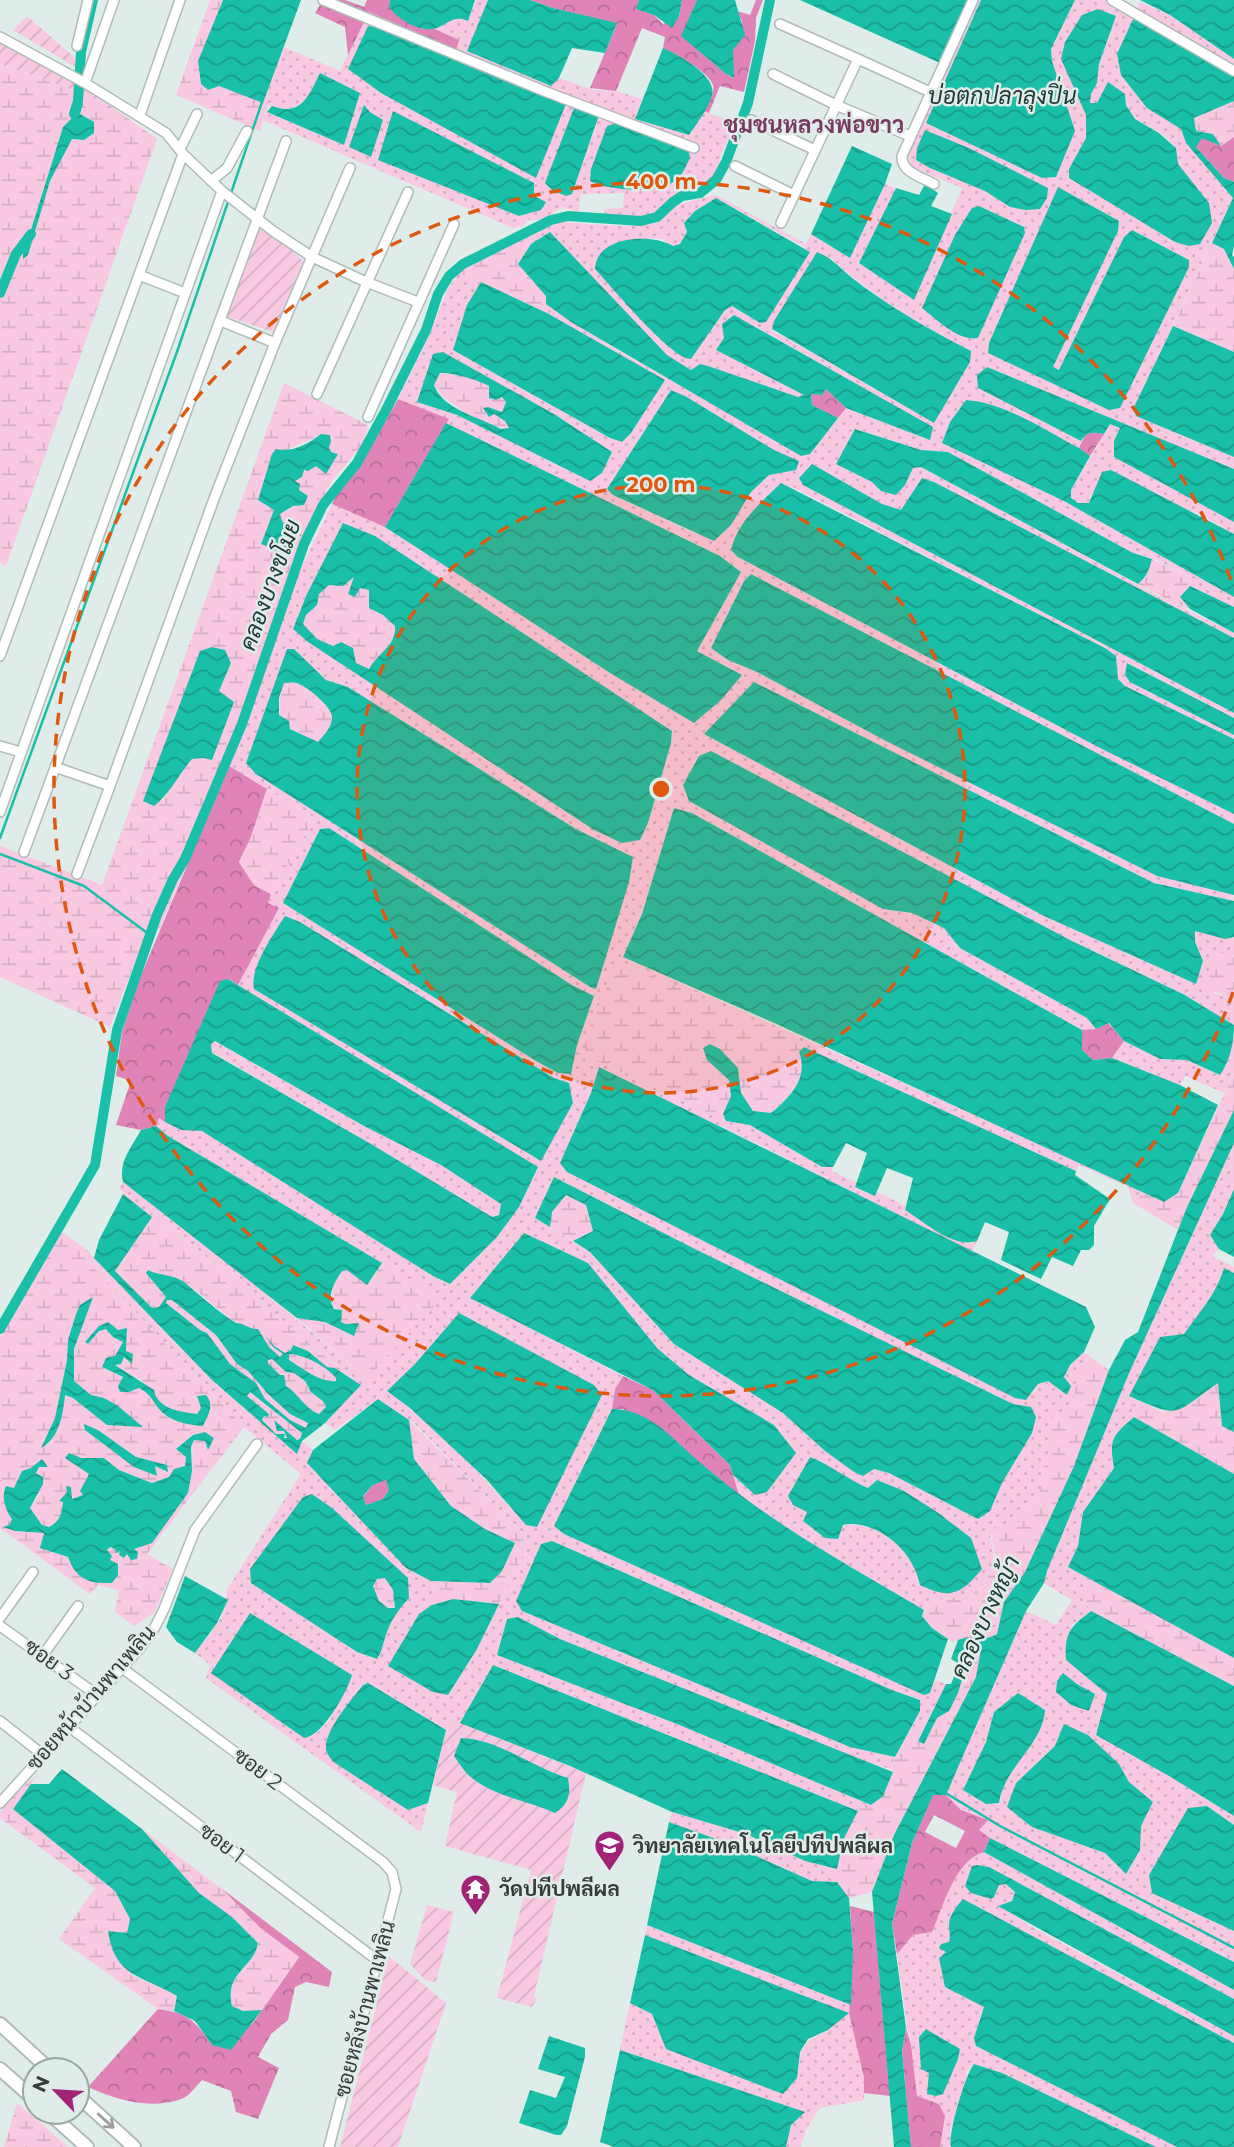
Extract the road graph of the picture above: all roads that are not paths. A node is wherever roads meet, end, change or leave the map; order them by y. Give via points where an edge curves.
1 (88, 0) edge
2 (114, 0) edge
3 (180, 0) edge
4 (323, 0) edge
5 (973, 0) edge
6 (1112, 0) edge
7 (780, 24) dead end
8 (0, 37) edge
9 (77, 46) dead end
10 (858, 59) junction
11 (1234, 71) edge
12 (773, 74) dead end
13 (85, 83) junction
14 (930, 92) junction
15 (836, 105) junction
16 (197, 114) dead end
17 (140, 116) junction
18 (751, 120) dead end
19 (247, 131) dead end
20 (910, 136) junction
21 (286, 141) dead end
22 (694, 148) dead end
23 (815, 150) junction
24 (182, 152) junction
25 (735, 166) dead end
26 (350, 167) dead end
27 (211, 181) junction
28 (934, 184) dead end
29 (408, 191) dead end
30 (227, 195) junction
31 (794, 195) junction
32 (259, 219) junction
33 (780, 223) dead end
34 (454, 224) dead end
35 (312, 257) junction
36 (139, 275) junction
37 (366, 282) junction
38 (185, 293) junction
39 (418, 302) junction
40 (220, 321) junction
41 (275, 343) junction
42 (317, 394) dead end
43 (368, 416) dead end
44 (0, 656) edge
45 (0, 746) edge
46 (21, 752) junction
47 (55, 767) junction
48 (110, 786) junction
49 (0, 812) edge
50 (24, 852) dead end
51 (77, 874) dead end
52 (257, 1444) dead end
53 (33, 1572) dead end
54 (78, 1606) dead end
55 (0, 1618) edge
56 (0, 1626) edge
57 (43, 1655) junction
58 (122, 1668) junction
59 (97, 1695) junction
60 (0, 1721) edge
61 (68, 1726) junction
62 (42, 1755) junction
63 (0, 1803) edge
64 (392, 1872) joint
65 (377, 1960) junction
66 (0, 2024) edge
67 (35, 2056) edge
68 (0, 2069) edge
69 (21, 2088) edge
70 (91, 2108) edge
71 (64, 2126) edge
72 (87, 2147) edge
73 (134, 2147) edge
74 (329, 2147) edge

1 - 9 street
2 - 13 street
3 - 17 street
4 - 22 street
5 - 14 street
6 - 11 street
7 - 10 street
8 - 13 street
10 - 14 street
10 - 15 street
12 - 15 street
13 - 17 street
14 - 20 street
15 - 20 street
15 - 23 street
16 - 24 street
17 - 24 street via 166,133
18 - 23 street
19 - 27 street via 227,168
20 - 28 street via 902,164
21 - 32 street
23 - 31 street
24 - 27 street
24 - 36 street
25 - 31 street
26 - 35 street
27 - 30 street
29 - 37 street
30 - 32 street
30 - 38 street
31 - 33 street
32 - 35 street
32 - 40 street
34 - 39 street
35 - 37 street
35 - 41 street
36 - 38 street
36 - 44 street
37 - 39 street
37 - 42 street
38 - 46 street
39 - 43 street
40 - 41 street
40 - 47 street
41 - 48 street
45 - 46 street
46 - 49 street
47 - 48 street
47 - 50 street
48 - 51 street
52 - 58 street, ซอยหน้าบ้านพาเพลิน via 195,1530 155,1626
53 - 55 street
54 - 57 street
56 - 57 street, ซอย 3
57 - 59 street, ซอย 3
58 - 59 street, ซอยหน้าบ้านพาเพลิน
58 - 64 street, ซอย 2
59 - 61 street, ซอยหน้าบ้านพาเพลิน
60 - 62 street
61 - 62 street, ซอยหน้าบ้านพาเพลิน
61 - 65 street, ซอย 1
62 - 63 street, ซอยหน้าบ้านพาเพลิน
64 - 65 street, ซอยหลังบ้านพาเพลิน via 396,1889
65 - 74 street, ซอยหลังบ้านพาเพลิน
66 - 67 main road
68 - 69 main road
70 -> 73 main road
71 - 72 main road

